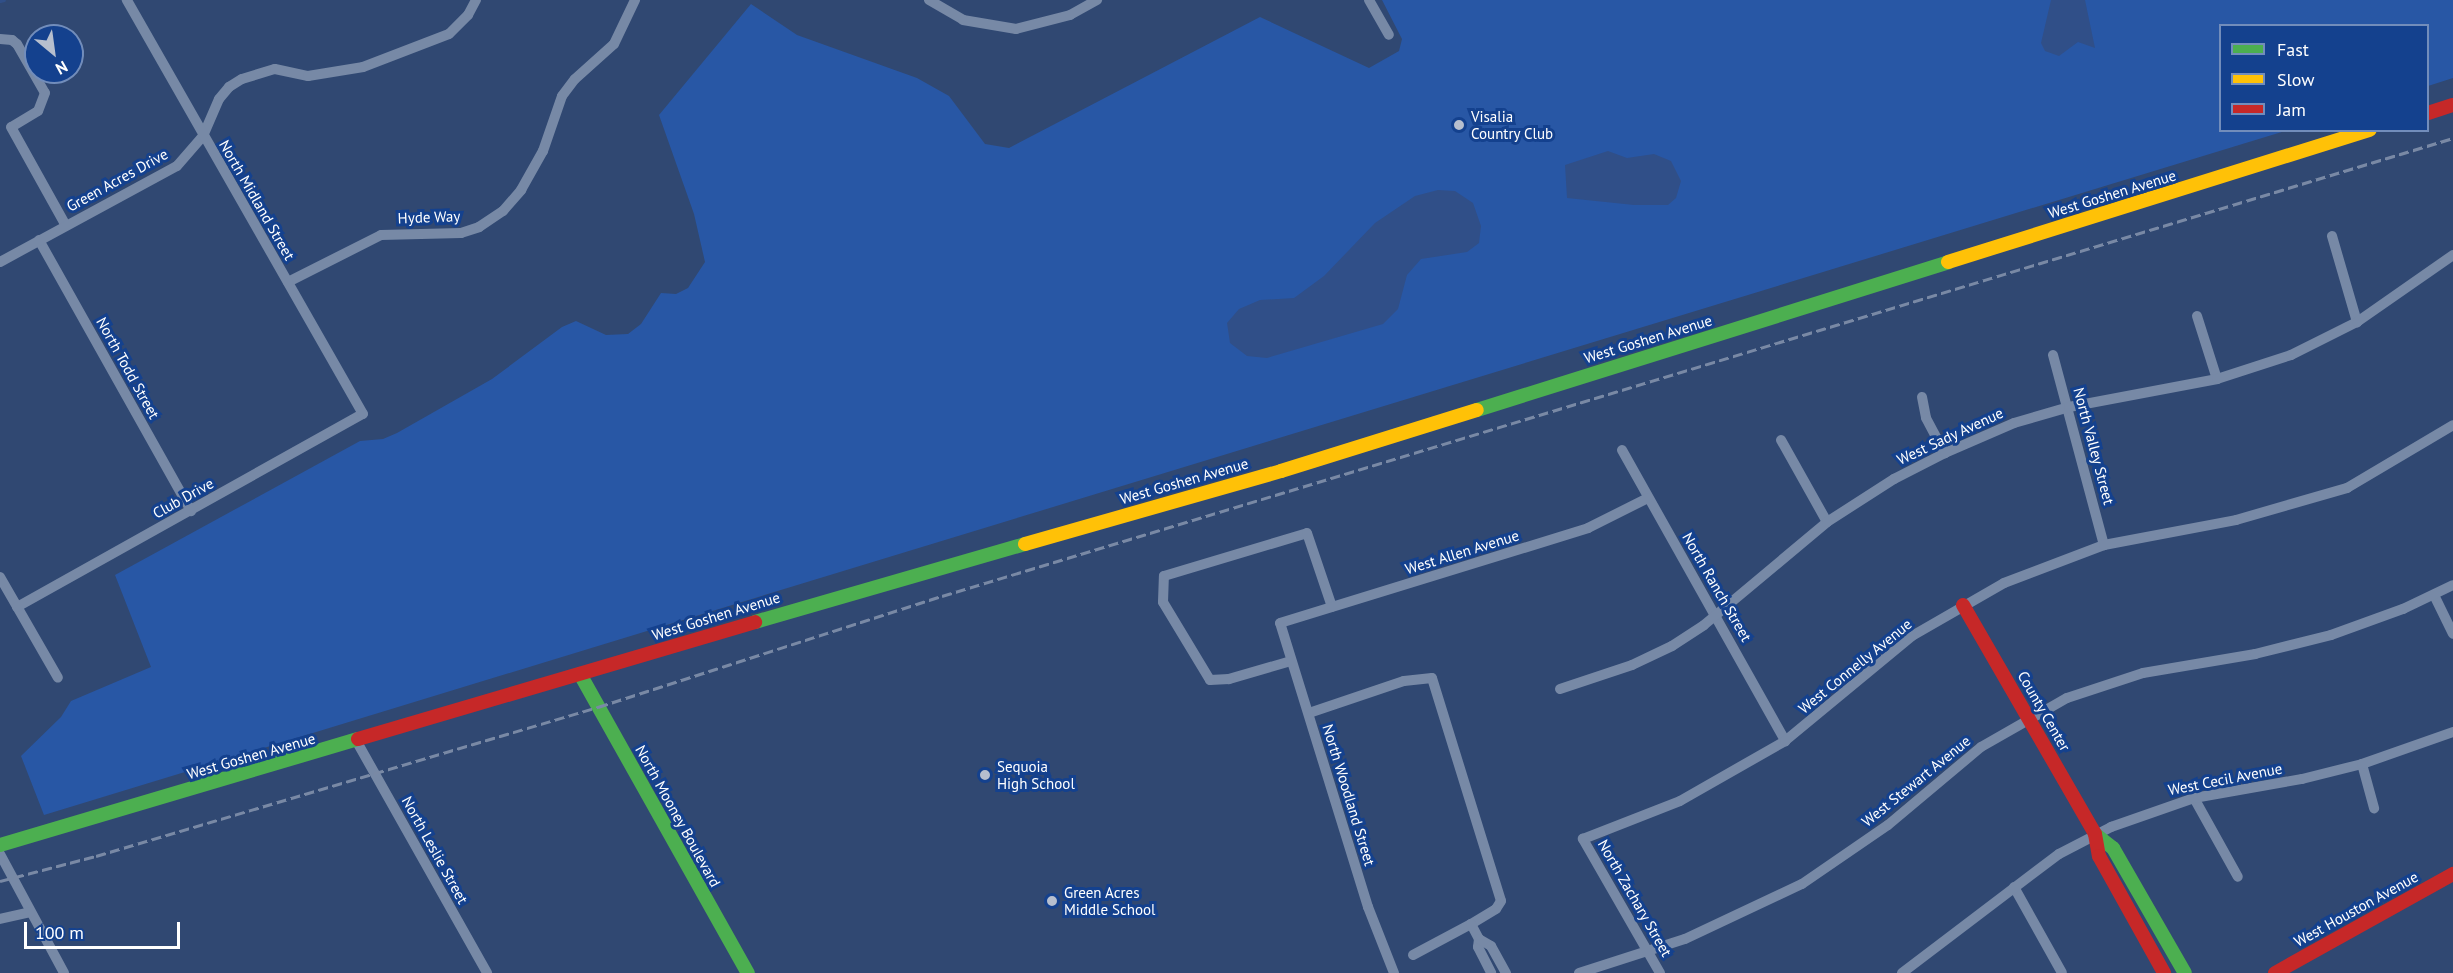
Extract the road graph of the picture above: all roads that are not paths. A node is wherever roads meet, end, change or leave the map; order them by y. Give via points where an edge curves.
1 (127, 0) edge
2 (476, 0) edge
3 (635, 0) edge
4 (929, 0) edge
5 (1097, 0) edge
6 (1369, 0) edge
7 (1389, 34) dead end
8 (0, 39) edge
9 (2453, 105) edge
10 (2429, 112) edge
11 (2364, 132) edge
12 (203, 136) junction
13 (66, 226) junction
14 (2332, 236) dead end
15 (39, 240) junction
16 (2453, 255) edge
17 (0, 262) edge
18 (288, 282) junction
19 (2197, 316) dead end
20 (2357, 321) junction
21 (2053, 355) dead end
22 (2217, 379) junction
23 (1922, 397) dead end
24 (2069, 407) junction
25 (363, 414) joint
26 (2453, 425) edge
27 (1781, 440) dead end
28 (1622, 450) dead end
29 (1945, 453) junction
30 (1648, 498) junction
31 (191, 511) junction
32 (1827, 522) junction
33 (2104, 545) junction
34 (0, 577) edge
35 (2453, 585) edge
36 (2434, 595) junction
37 (1964, 605) junction
38 (16, 607) junction
39 (1332, 608) junction
40 (1717, 615) junction
41 (1280, 624) joint
42 (2453, 634) edge
43 (1292, 661) junction
44 (580, 674) junction
45 (58, 678) dead end
46 (1560, 689) dead end
47 (1309, 713) junction
48 (2029, 717) junction
49 (2453, 732) edge
50 (1785, 741) junction
51 (357, 742) junction
52 (2362, 764) junction
53 (2194, 798) junction
54 (2374, 808) dead end
55 (2095, 834) junction
56 (1583, 838) joint
57 (0, 845) edge
58 (0, 854) edge
59 (2453, 874) edge
60 (2238, 877) dead end
61 (2014, 887) junction
62 (30, 912) junction
63 (0, 918) edge
64 (1471, 924) junction
65 (1479, 939) junction
66 (1647, 951) junction
67 (1413, 955) dead end
68 (64, 973) edge
69 (488, 973) edge
70 (747, 973) edge
71 (1394, 973) edge
72 (1491, 973) edge
73 (1506, 973) edge
74 (1579, 973) edge
75 (1660, 973) edge
76 (1903, 973) edge
77 (2062, 973) edge
78 (2164, 973) edge
79 (2185, 973) edge
80 (2275, 973) edge

1 - 12 street, North Midland Street
2 - 12 street, Green Acres Drive via 468,15 449,34 363,67 308,76 260,70 229,87
3 - 18 street, Hyde Way via 614,44 562,96 543,151 521,190 503,211 461,233 381,235
4 - 5 street via 963,20 1016,29 1062,18
6 - 7 street
8 - 13 street via 17,44 45,93 38,111 11,127
9 - 10 main road
11 - 44 main road, West Goshen Avenue via 1292,468
12 - 13 street, Green Acres Drive via 177,166
12 - 18 street, North Midland Street
13 - 15 street, Green Acres Drive
14 - 20 street
15 - 17 street, Green Acres Drive
15 - 31 street, North Todd Street
16 - 20 street, West Sady Avenue
18 - 25 street, North Midland Street
19 - 22 street
20 - 22 street, West Sady Avenue via 2292,355
21 - 24 street, North Valley Street
22 - 24 street, West Sady Avenue
23 - 29 street via 1926,418
24 - 29 street, West Sady Avenue via 2014,423
24 - 33 street, North Valley Street
25 - 31 street, Club Drive
26 - 33 street, West Connelly Avenue via 2347,488 2236,520
27 - 32 street
28 - 30 street, North Ranch Street
29 - 32 street, West Sady Avenue via 1894,479
30 - 39 street, West Allen Avenue via 1588,528
30 - 40 street, North Ranch Street
31 - 38 street, Club Drive
32 - 40 street, West Sady Avenue
33 - 37 street, West Connelly Avenue via 2023,574
34 - 38 street
35 - 36 street, West Stewart Avenue
36 - 42 street
36 - 48 street, West Stewart Avenue via 2371,622 2291,647 2181,665 2104,684
37 - 48 main road, County Center
37 - 50 street, West Connelly Avenue via 1912,636
38 - 45 street
39 - 41 street, West Allen Avenue
39 - 43 street via 1307,533 1164,576 1163,602 1210,680 1229,679
40 - 46 street, West Sady Avenue via 1672,646 1632,665
40 - 50 street, North Ranch Street
41 - 43 street, North Woodland Street
43 - 47 street, North Woodland Street
44 - 51 main road, West Goshen Avenue
44 - 70 main road, North Mooney Boulevard
47 - 64 street via 1404,681 1432,678 1501,901 1496,909
47 - 71 street, North Woodland Street via 1368,907
48 - 55 main road, County Center
48 - 66 street, West Stewart Avenue via 1981,747 1888,825 1802,884 1726,923
49 - 52 street, West Cecil Avenue
50 - 56 street, West Connelly Avenue via 1680,801
51 - 57 main road, West Goshen Avenue
51 - 69 street, North Leslie Street
52 - 53 street, West Cecil Avenue
52 - 54 street
53 - 55 street, West Cecil Avenue
53 - 60 street
55 - 61 street, West Cecil Avenue
55 - 78 main road, County Center via 2099,856
55 - 79 main road, County Center via 2114,848
56 - 66 street, North Zachary Street
58 - 62 street
59 - 80 main road, West Houston Avenue
61 - 76 street, West Cecil Avenue
61 - 77 street
62 - 63 street
62 - 68 street
64 - 65 street
64 - 67 street
65 - 72 street via 1478,947
65 - 73 street via 1491,946
66 - 74 street, West Stewart Avenue
66 - 75 street, North Zachary Street

